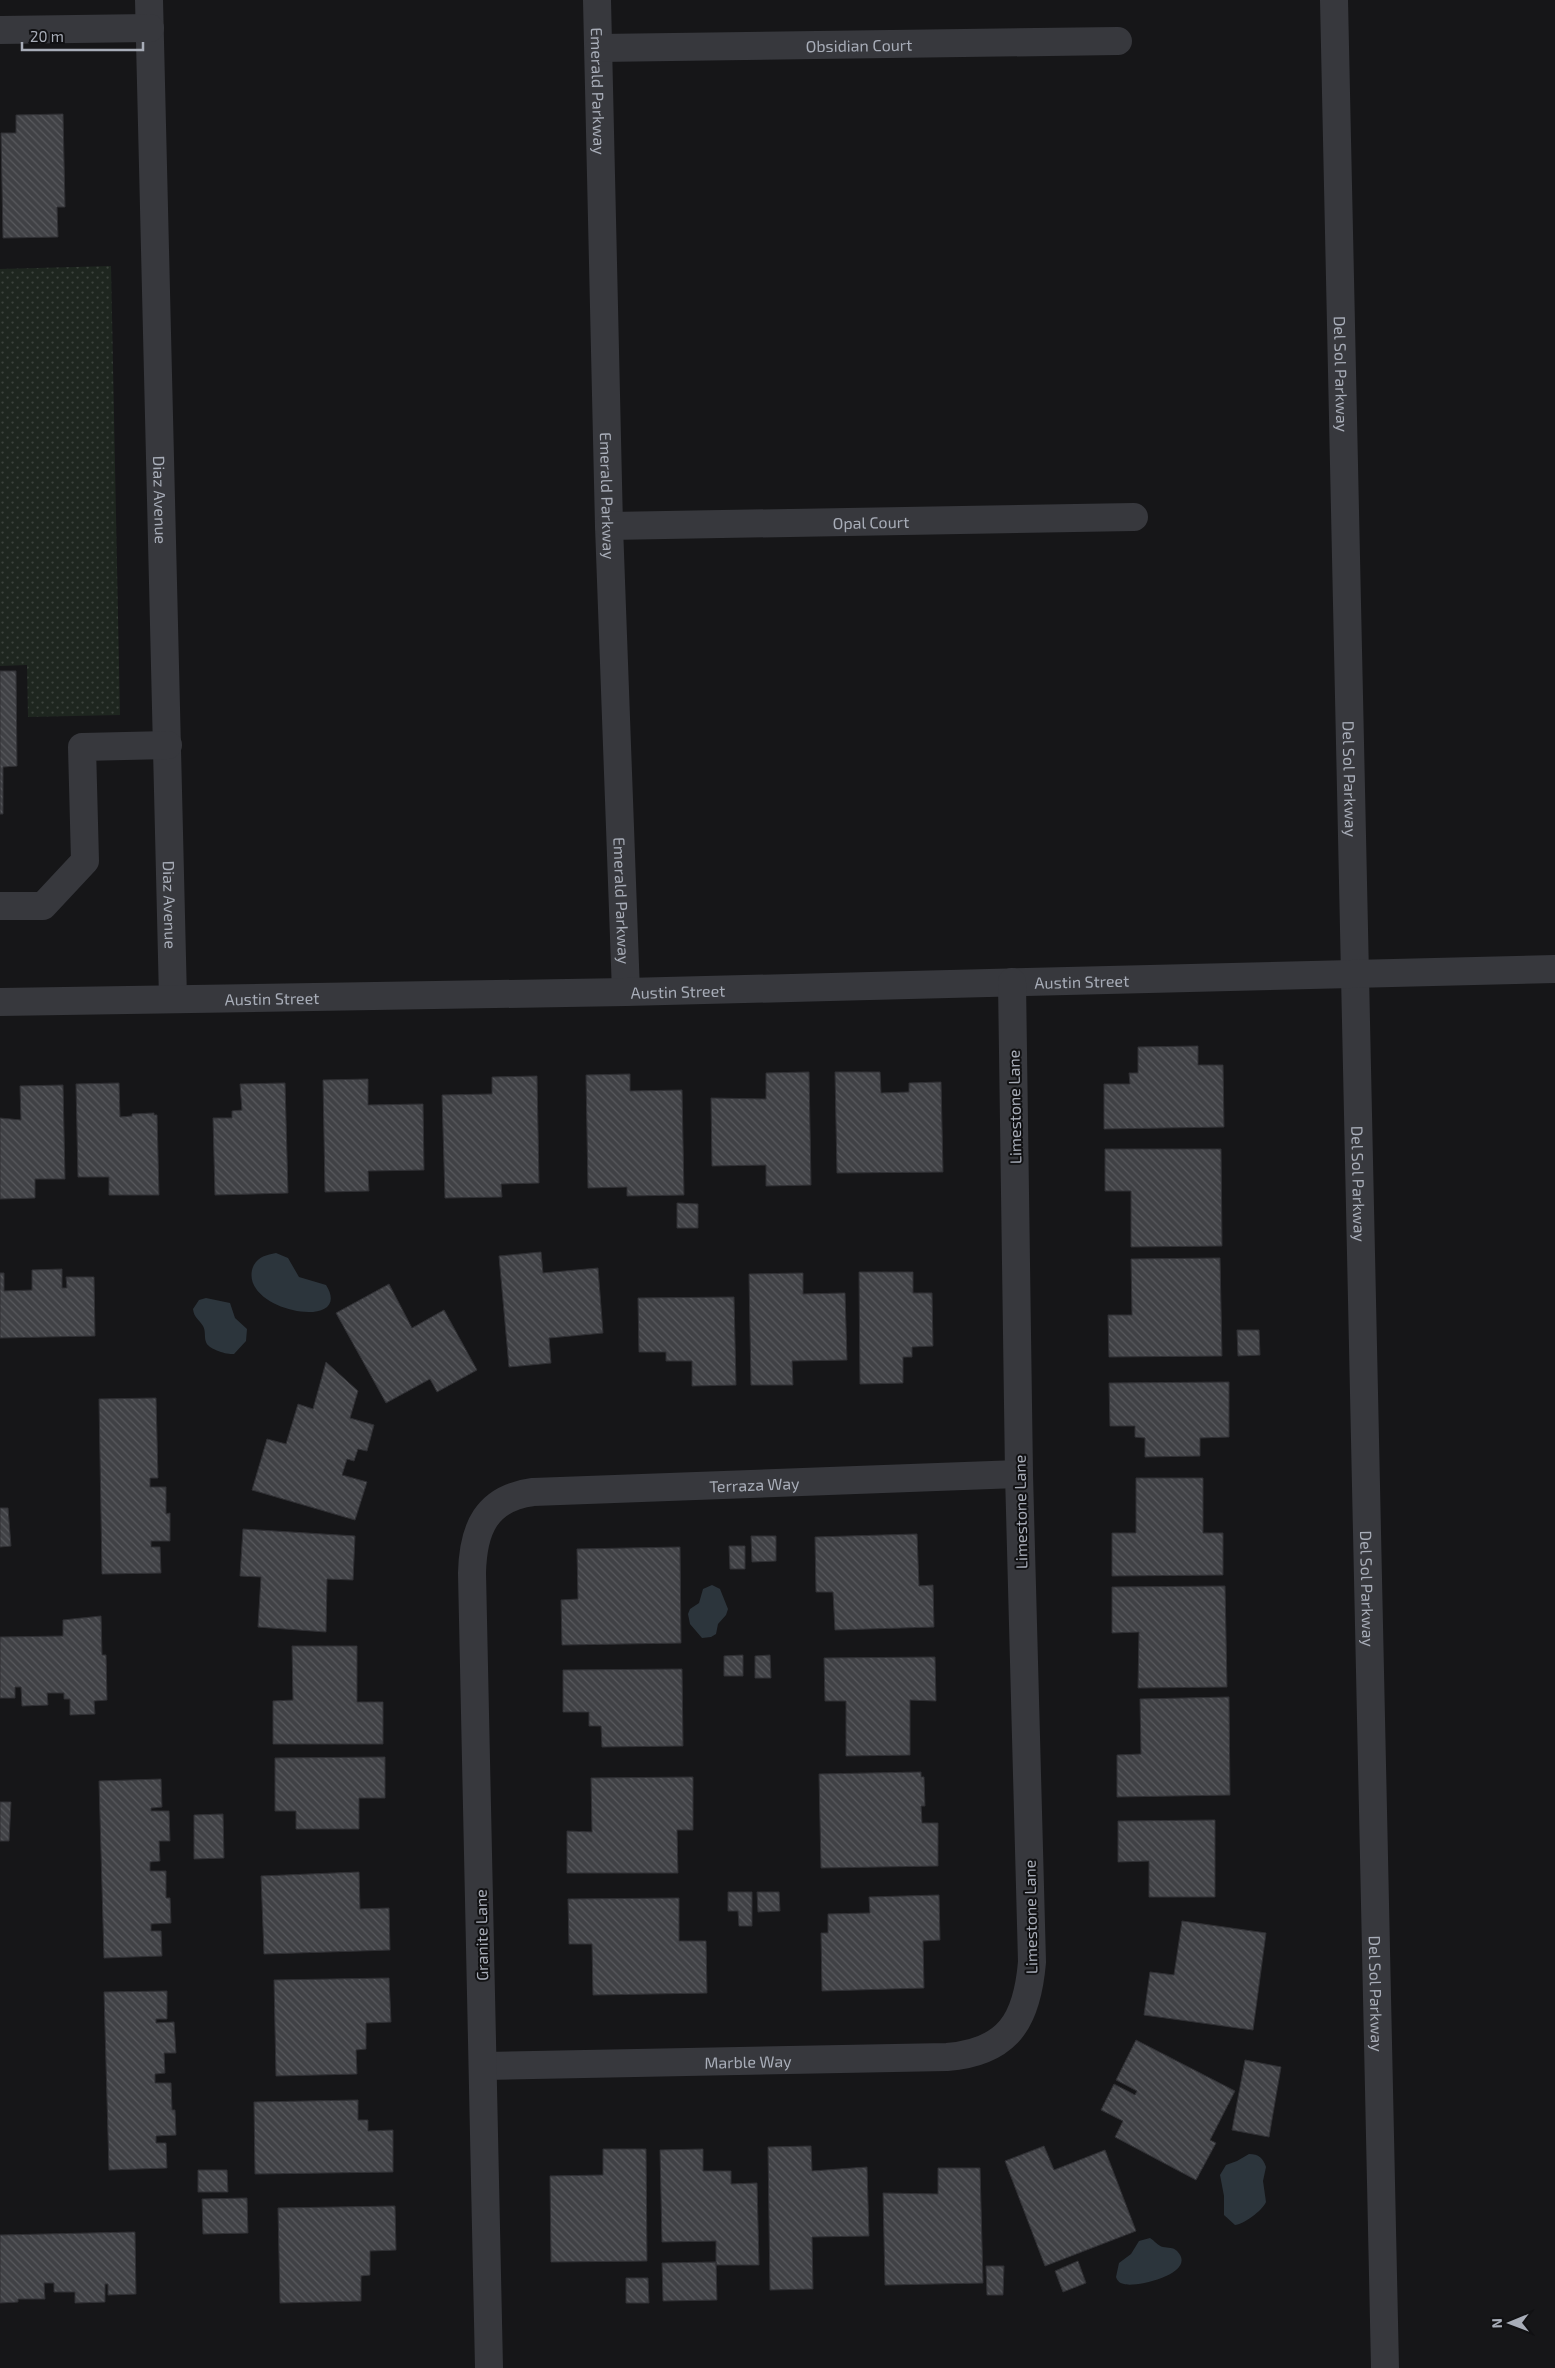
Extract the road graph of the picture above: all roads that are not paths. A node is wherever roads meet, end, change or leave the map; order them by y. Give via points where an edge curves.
1 (149, 0) edge
2 (597, 0) edge
3 (1334, 0) edge
4 (150, 28) junction
5 (0, 30) edge
6 (1118, 41) dead end
7 (599, 48) junction
8 (1134, 516) dead end
9 (609, 526) junction
10 (168, 745) junction
11 (0, 906) edge
12 (1555, 969) edge
13 (1355, 973) junction
14 (1012, 982) junction
15 (626, 992) junction
16 (173, 999) junction
17 (0, 1002) edge
18 (1019, 1474) junction
19 (493, 1508) joint
20 (1005, 2036) joint
21 (484, 2066) junction
22 (489, 2368) edge
23 (1385, 2368) edge

1 - 4 street, Diaz Avenue
2 - 7 street, Emerald Parkway
3 - 13 street, Del Sol Parkway
4 - 5 street
4 - 10 street, Diaz Avenue
6 - 7 street, Obsidian Court
7 - 9 street, Emerald Parkway
8 - 9 street, Opal Court
9 - 15 street, Emerald Parkway
10 - 11 street via 82,747 84,861 43,906
10 - 16 street, Diaz Avenue
12 - 13 street, Austin Street
13 - 14 street, Austin Street
13 - 23 street, Del Sol Parkway
14 - 15 street, Austin Street
14 - 18 street, Limestone Lane
15 - 16 street, Austin Street
16 - 17 street, Austin Street
18 - 19 street, Terraza Way via 534,1492 519,1494
18 - 20 street, Limestone Lane via 1032,1962 1026,2001
19 - 21 street, Granite Lane via 477,1534 472,1552
20 - 21 street, Marble Way via 990,2048 970,2055 947,2057
21 - 22 street, Granite Lane

